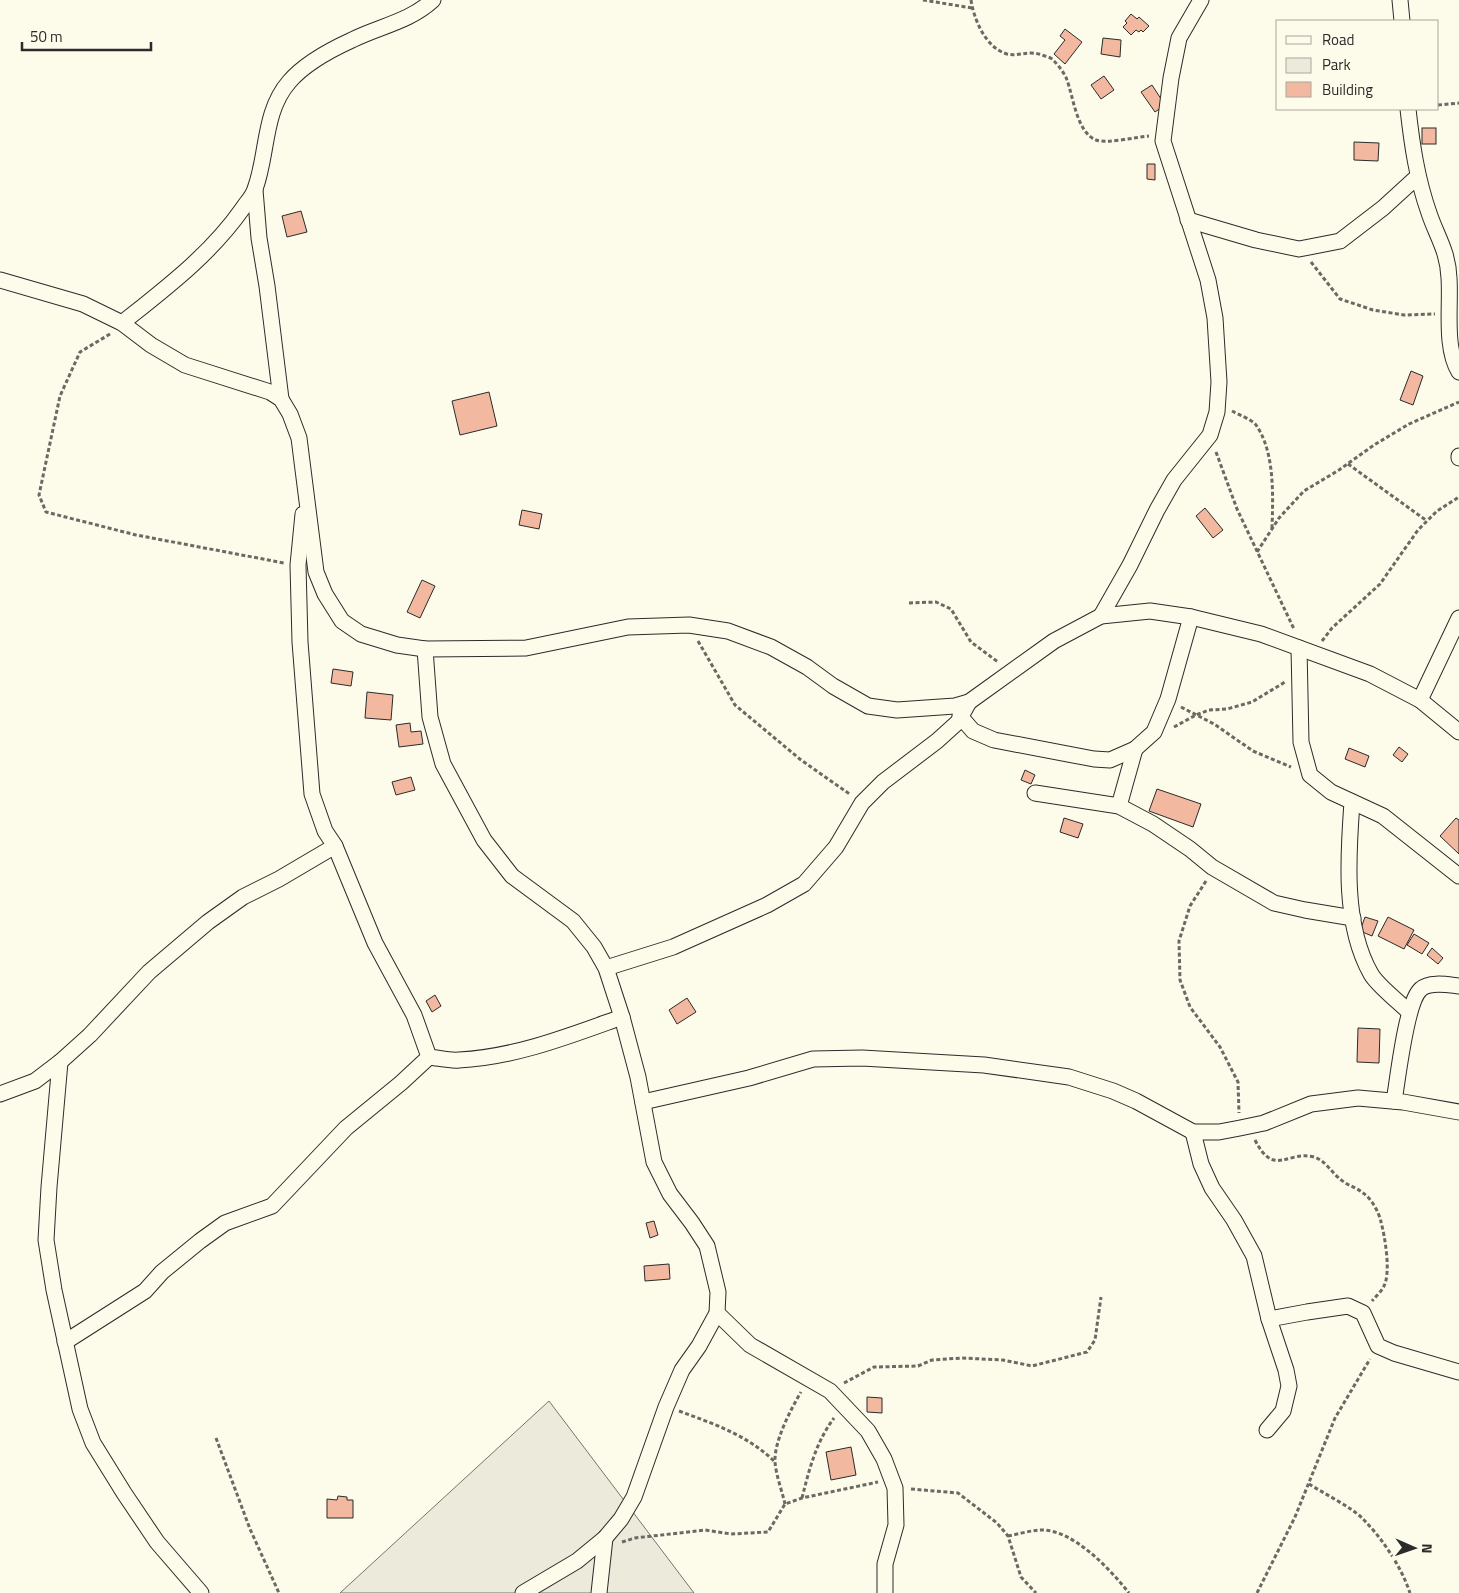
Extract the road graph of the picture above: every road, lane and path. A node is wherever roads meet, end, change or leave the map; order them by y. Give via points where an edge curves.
1 (433, 0) edge
2 (923, 0) edge
3 (971, 0) edge
4 (1201, 0) edge
5 (1400, 0) edge
6 (972, 8) junction
7 (1402, 20) edge
8 (1459, 103) edge
9 (1439, 105) edge
10 (1408, 110) edge
11 (1163, 140) junction
12 (1418, 176) junction
13 (255, 190) junction
14 (1188, 220) junction
15 (1299, 248) junction
16 (0, 280) edge
17 (1450, 315) junction
18 (124, 324) junction
19 (1459, 372) edge
20 (281, 399) junction
21 (1459, 402) edge
22 (1218, 403) junction
23 (1210, 434) junction
24 (1348, 464) junction
25 (306, 483) junction
26 (1459, 496) edge
27 (1427, 520) junction
28 (1272, 529) junction
29 (1257, 552) junction
30 (298, 565) junction
31 (909, 603) dead end
32 (1100, 616) junction
33 (1191, 617) junction
34 (1459, 618) edge
35 (689, 625) junction
36 (425, 649) junction
37 (1306, 651) junction
38 (1014, 670) junction
39 (1298, 674) junction
40 (1168, 699) junction
41 (1420, 700) junction
42 (969, 702) junction
43 (1196, 715) junction
44 (960, 716) junction
45 (1154, 732) junction
46 (1459, 732) edge
47 (1135, 749) junction
48 (1310, 775) junction
49 (1035, 793) dead end
50 (1352, 802) junction
51 (862, 803) junction
52 (1119, 806) junction
53 (335, 846) junction
54 (1212, 867) junction
55 (1459, 876) edge
56 (1353, 918) junction
57 (606, 968) junction
58 (1459, 986) edge
59 (1409, 1012) junction
60 (622, 1017) junction
61 (429, 1057) junction
62 (60, 1062) junction
63 (0, 1094) edge
64 (1394, 1101) junction
65 (642, 1102) junction
66 (1459, 1112) edge
67 (1244, 1127) junction
68 (1193, 1132) junction
69 (1101, 1297) dead end
70 (717, 1313) junction
71 (1363, 1313) junction
72 (1269, 1319) junction
73 (66, 1342) junction
74 (1378, 1346) junction
75 (1459, 1372) edge
76 (809, 1379) junction
77 (830, 1391) junction
78 (844, 1406) junction
79 (666, 1407) junction
80 (1267, 1430) dead end
81 (216, 1438) dead end
82 (775, 1461) junction
83 (894, 1484) junction
84 (1309, 1484) junction
85 (802, 1498) junction
86 (785, 1504) junction
87 (1008, 1536) junction
88 (605, 1543) junction
89 (200, 1593) edge
90 (279, 1593) edge
91 (523, 1593) edge
92 (599, 1593) edge
93 (885, 1593) edge
94 (1036, 1593) edge
95 (1129, 1593) edge
96 (1258, 1593) edge
97 (1410, 1593) edge

1 - 13 street via 396,23 328,53 304,67 288,83 273,110
2 - 6 path
3 - 6 path
4 - 11 street via 1179,38
5 - 7 street
6 - 11 path via 983,34 994,48 1008,54 1035,52 1053,59 1066,78 1076,113 1086,132 1095,140 1108,142 1151,135
8 - 9 path
10 - 12 street
11 - 14 street
12 - 15 street via 1340,241
12 - 17 street via 1445,250
13 - 18 street via 232,223 202,256
13 - 20 street
14 - 15 street via 1256,240
14 - 22 street via 1208,280 1215,318
15 - 17 path via 1340,299 1396,314
16 - 18 street via 84,304
17 - 19 street via 1451,349
18 - 20 street via 185,365 270,392
18 - 30 path via 80,352 60,396 39,495 46,512 136,535
20 - 25 street via 299,438
21 - 24 path via 1409,424
22 - 23 street
22 - 28 path via 1255,424 1267,447 1273,490
23 - 29 path via 1237,509
23 - 32 street via 1174,480
24 - 27 path
24 - 28 path via 1304,491
25 - 30 street
25 - 36 street via 316,572 342,621 361,634 397,646
26 - 27 path
27 - 37 path via 1380,584
28 - 29 path
29 - 37 path
30 - 53 street via 300,642 312,794 324,831
31 - 38 path via 936,602 952,609 972,642
32 - 33 street via 1150,611
32 - 38 street via 1054,641
33 - 37 street via 1262,634
33 - 40 street
34 - 41 street
35 - 36 street via 628,627 526,648
35 - 42 street via 728,631 772,646 868,706 897,710
35 - 51 path via 735,706 801,760
36 - 57 street via 430,717 443,764 484,840 512,876 573,921
37 - 39 street
37 - 41 street via 1370,674
38 - 42 street
39 - 43 path via 1252,702
39 - 48 street via 1301,742
40 - 43 path
40 - 45 street
41 - 46 street
42 - 44 street
43 - 45 path via 1167,730
43 - 48 path via 1252,751
44 - 47 street via 973,731 994,740 1110,760
44 - 51 street via 958,722 937,741 883,782
45 - 47 street
47 - 52 street
48 - 50 street via 1331,792
49 - 52 street
50 - 55 street via 1383,816
50 - 56 street via 1348,856
51 - 57 street via 836,847 804,884 767,905 673,947
52 - 54 street via 1190,848
53 - 61 street via 375,943 414,1015
53 - 62 street via 243,897 208,922 149,972 90,1036
54 - 56 street via 1274,903
54 - 67 path via 1190,906 1179,941 1180,980 1190,1007 1220,1047 1238,1082 1237,1100
56 - 59 street via 1356,938 1372,975
57 - 60 street
58 - 59 street via 1447,984 1420,989
59 - 64 street
60 - 61 street via 548,1044 508,1054 458,1061
60 - 65 street
61 - 73 street via 346,1128 272,1206 225,1223 162,1272 146,1291
62 - 63 street via 35,1081
62 - 73 street via 46,1240
64 - 66 street
64 - 67 street via 1358,1098 1311,1104 1264,1123
65 - 68 street via 749,1078 813,1059 916,1060 984,1065 1069,1077 1113,1091
65 - 70 street via 654,1162 670,1194 707,1246 718,1292
67 - 68 street via 1219,1132
67 - 71 path via 1270,1159 1314,1157 1372,1202 1381,1220 1388,1268 1385,1285
68 - 72 street via 1201,1164 1212,1188 1254,1256
69 - 77 path via 1095,1340 1086,1352 1032,1366 1003,1360 962,1358 932,1360 918,1366 874,1367
70 - 76 street via 750,1345
70 - 79 street via 682,1370
71 - 72 street via 1348,1306
71 - 74 street
72 - 80 street via 1289,1386 1283,1411
73 - 89 street via 80,1408 93,1443 157,1542
74 - 75 street
74 - 84 path via 1335,1418
76 - 77 street
76 - 82 path via 789,1412
77 - 78 street
78 - 83 street via 868,1431
78 - 85 path via 827,1428 812,1457
79 - 82 path via 744,1437
79 - 88 street via 634,1497
81 - 90 path
82 - 86 path
83 - 85 path
83 - 87 path via 958,1493 997,1523
83 - 93 street via 896,1525 885,1564
84 - 96 path
84 - 97 path via 1361,1516 1386,1547
85 - 86 path
86 - 88 path via 768,1532 731,1534 705,1530
87 - 94 path via 1021,1576
87 - 95 path via 1040,1530 1060,1534 1082,1545
88 - 91 street
88 - 92 street

